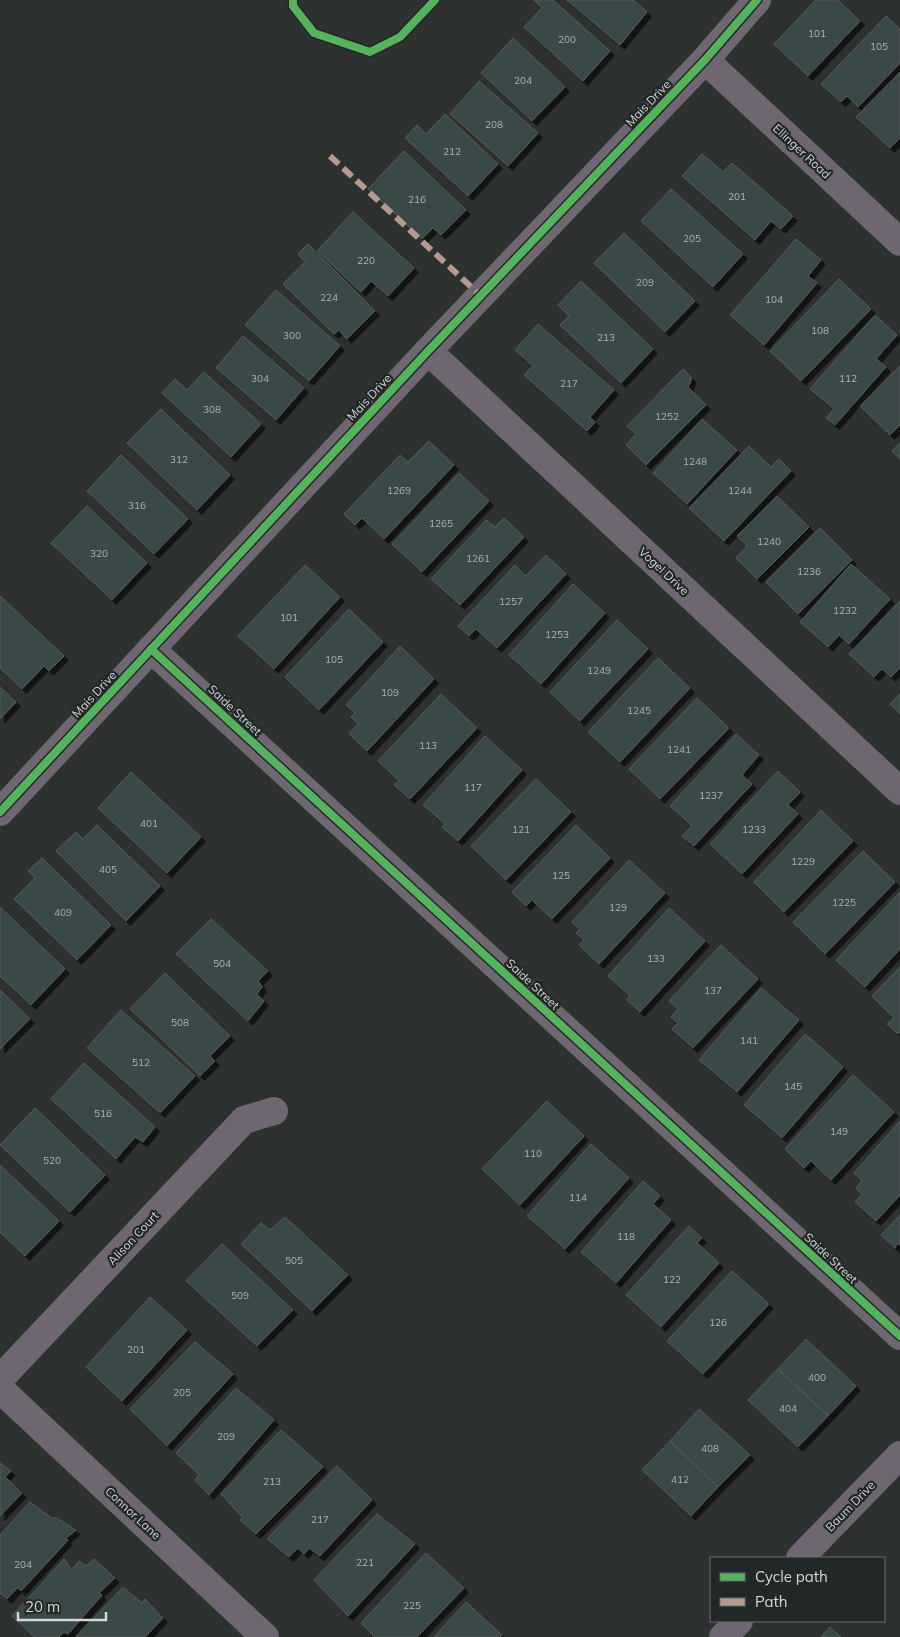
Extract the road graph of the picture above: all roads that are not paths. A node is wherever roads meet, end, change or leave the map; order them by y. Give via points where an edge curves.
1 (757, 0) edge
2 (705, 60) junction
3 (900, 242) edge
4 (428, 351) junction
5 (151, 649) junction
6 (900, 791) edge
7 (0, 812) edge
8 (274, 1111) dead end
9 (900, 1336) edge
10 (0, 1379) edge
11 (0, 1389) edge
12 (900, 1455) edge
13 (801, 1557) edge
14 (738, 1622) edge
15 (266, 1637) edge
16 (723, 1637) edge

1 - 2 street, Mais Drive
2 - 3 street, Ellinger Road
2 - 4 street, Mais Drive
4 - 5 street, Mais Drive
4 - 6 street, Vogel Drive
5 - 7 street, Mais Drive
5 - 9 street, Saide Street
8 - 10 street, Alison Court via 244,1120
11 - 15 street, Connor Lane
12 - 13 street, Baum Drive
14 - 16 street

